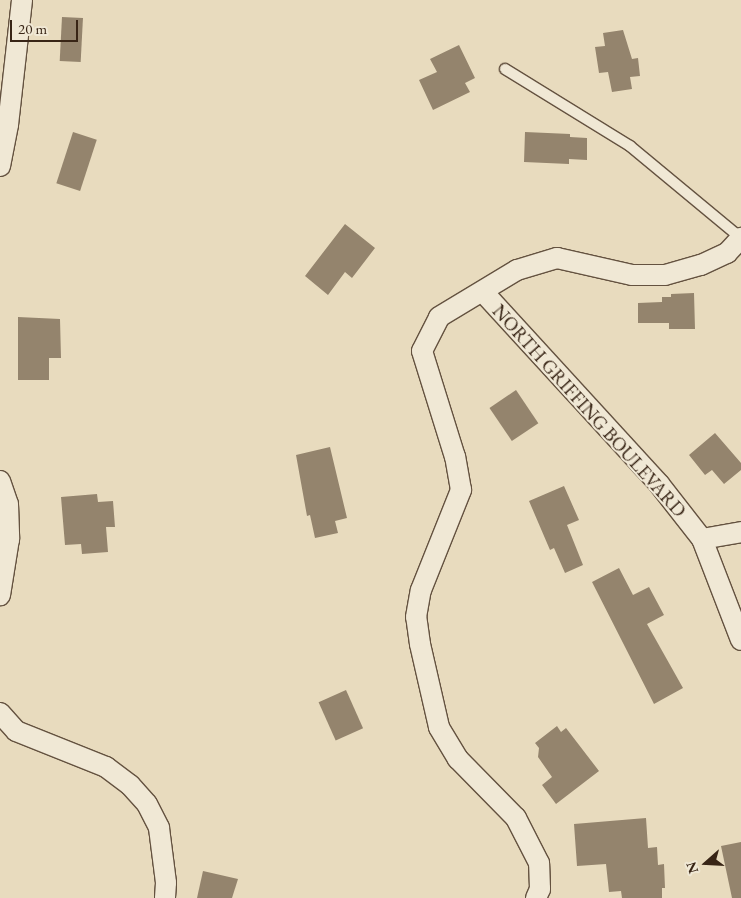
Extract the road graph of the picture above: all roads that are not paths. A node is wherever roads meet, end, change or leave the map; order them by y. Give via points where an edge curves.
1 (22, 0) edge
2 (505, 69) dead end
3 (0, 166) edge
4 (741, 238) edge
5 (484, 293) junction
6 (0, 481) edge
7 (741, 532) edge
8 (702, 539) junction
9 (0, 595) edge
10 (741, 640) edge
11 (0, 713) edge
12 (164, 898) edge
13 (536, 898) edge

1 - 3 street via 8,125
2 - 4 lane via 630,146
4 - 5 street, NORTH GRIFFING BOULEVARD via 727,253 701,265 664,275 632,275 557,258 517,270
5 - 8 street, NORTH GRIFFING BOULEVARD via 659,484
5 - 13 street, NORTH GRIFFING BOULEVARD via 439,317 422,351 455,456 461,490 421,590 416,617 439,727 458,759 516,818 539,863 540,889
6 - 9 street via 8,504 9,539
7 - 8 street
8 - 10 street, NORTH GRIFFING BOULEVARD
11 - 12 street via 16,731 106,767 130,785 147,804 159,828 166,883

